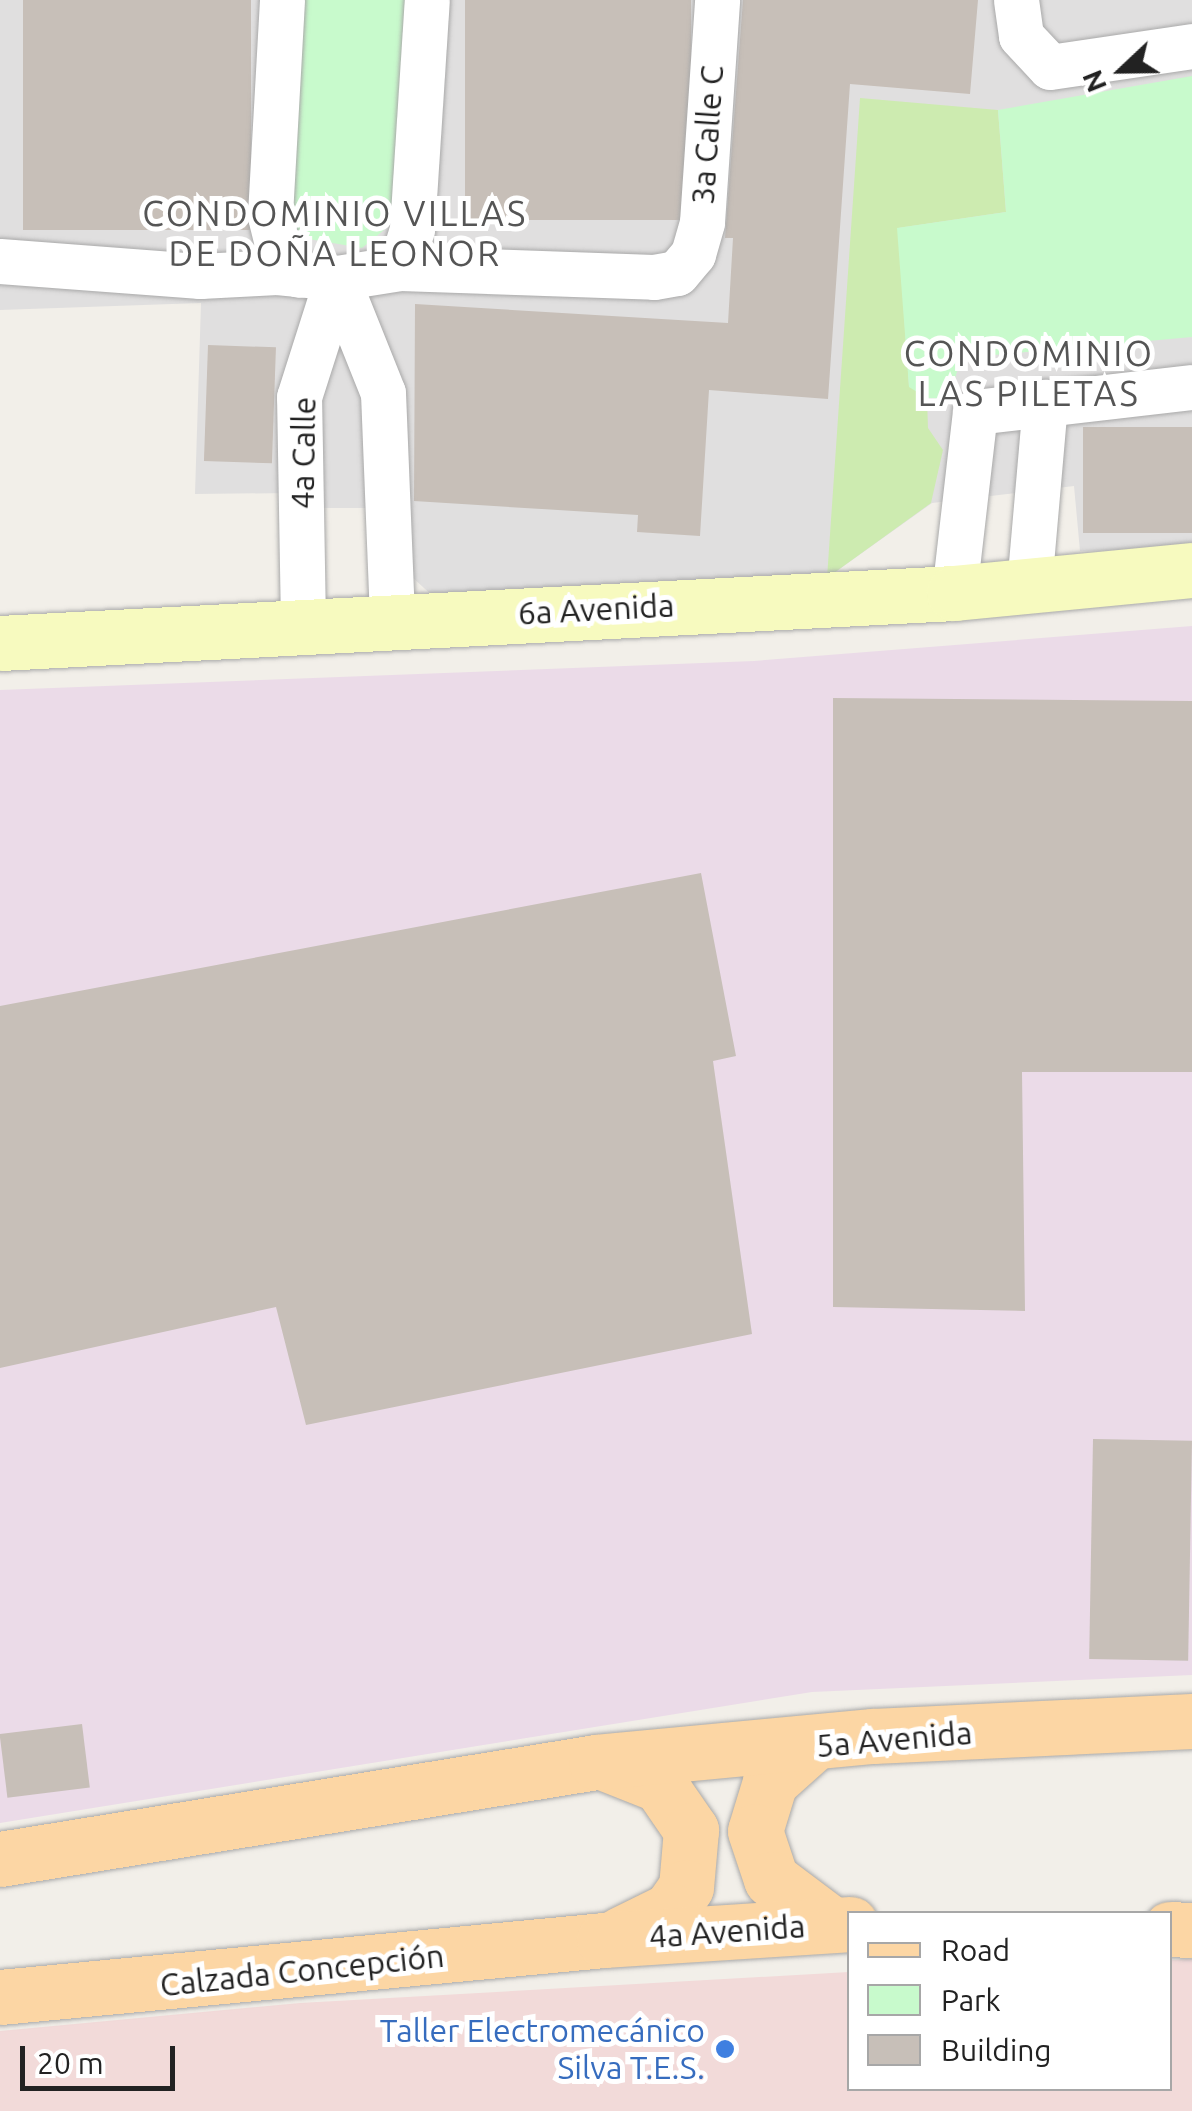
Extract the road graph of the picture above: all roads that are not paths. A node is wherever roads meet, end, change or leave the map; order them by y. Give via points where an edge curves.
1 (282, 0) edge
2 (426, 0) edge
3 (716, 0) edge
4 (1018, 18) edge
5 (1192, 46) edge
6 (0, 261) edge
7 (400, 268) junction
8 (318, 277) junction
9 (1192, 387) edge
10 (1045, 402) junction
11 (1192, 570) edge
12 (1029, 586) junction
13 (954, 593) junction
14 (392, 619) junction
15 (304, 623) junction
16 (0, 643) edge
17 (1192, 1721) edge
18 (810, 1746) junction
19 (596, 1762) junction
20 (0, 1859) edge
21 (840, 1924) edge
22 (604, 1940) junction
23 (0, 1998) edge

1 - 8 street via 270,216 278,248
2 - 7 street via 412,229
3 - 7 street, 3a Calle C via 702,222 686,266 654,277
4 - 5 street via 1050,67
6 - 8 street via 173,275
7 - 8 street
8 - 14 street via 383,394
8 - 15 street, 4a Calle via 299,398
9 - 10 street
10 - 12 street
10 - 13 street via 974,412
11 - 12 main road, 6a Avenida
12 - 13 main road, 6a Avenida
13 - 14 main road, 6a Avenida
14 - 15 main road, 6a Avenida
15 - 16 main road, 6a Avenida
17 - 18 main road, 5a Avenida via 873,1736
18 - 19 main road, 5a Avenida
18 - 21 main road via 770,1782 754,1831 771,1879
19 - 20 main road
19 - 22 main road via 660,1784 691,1830 694,1859 670,1910 647,1926
21 - 22 main road, 4a Avenida
22 - 23 main road, Calzada Concepción

